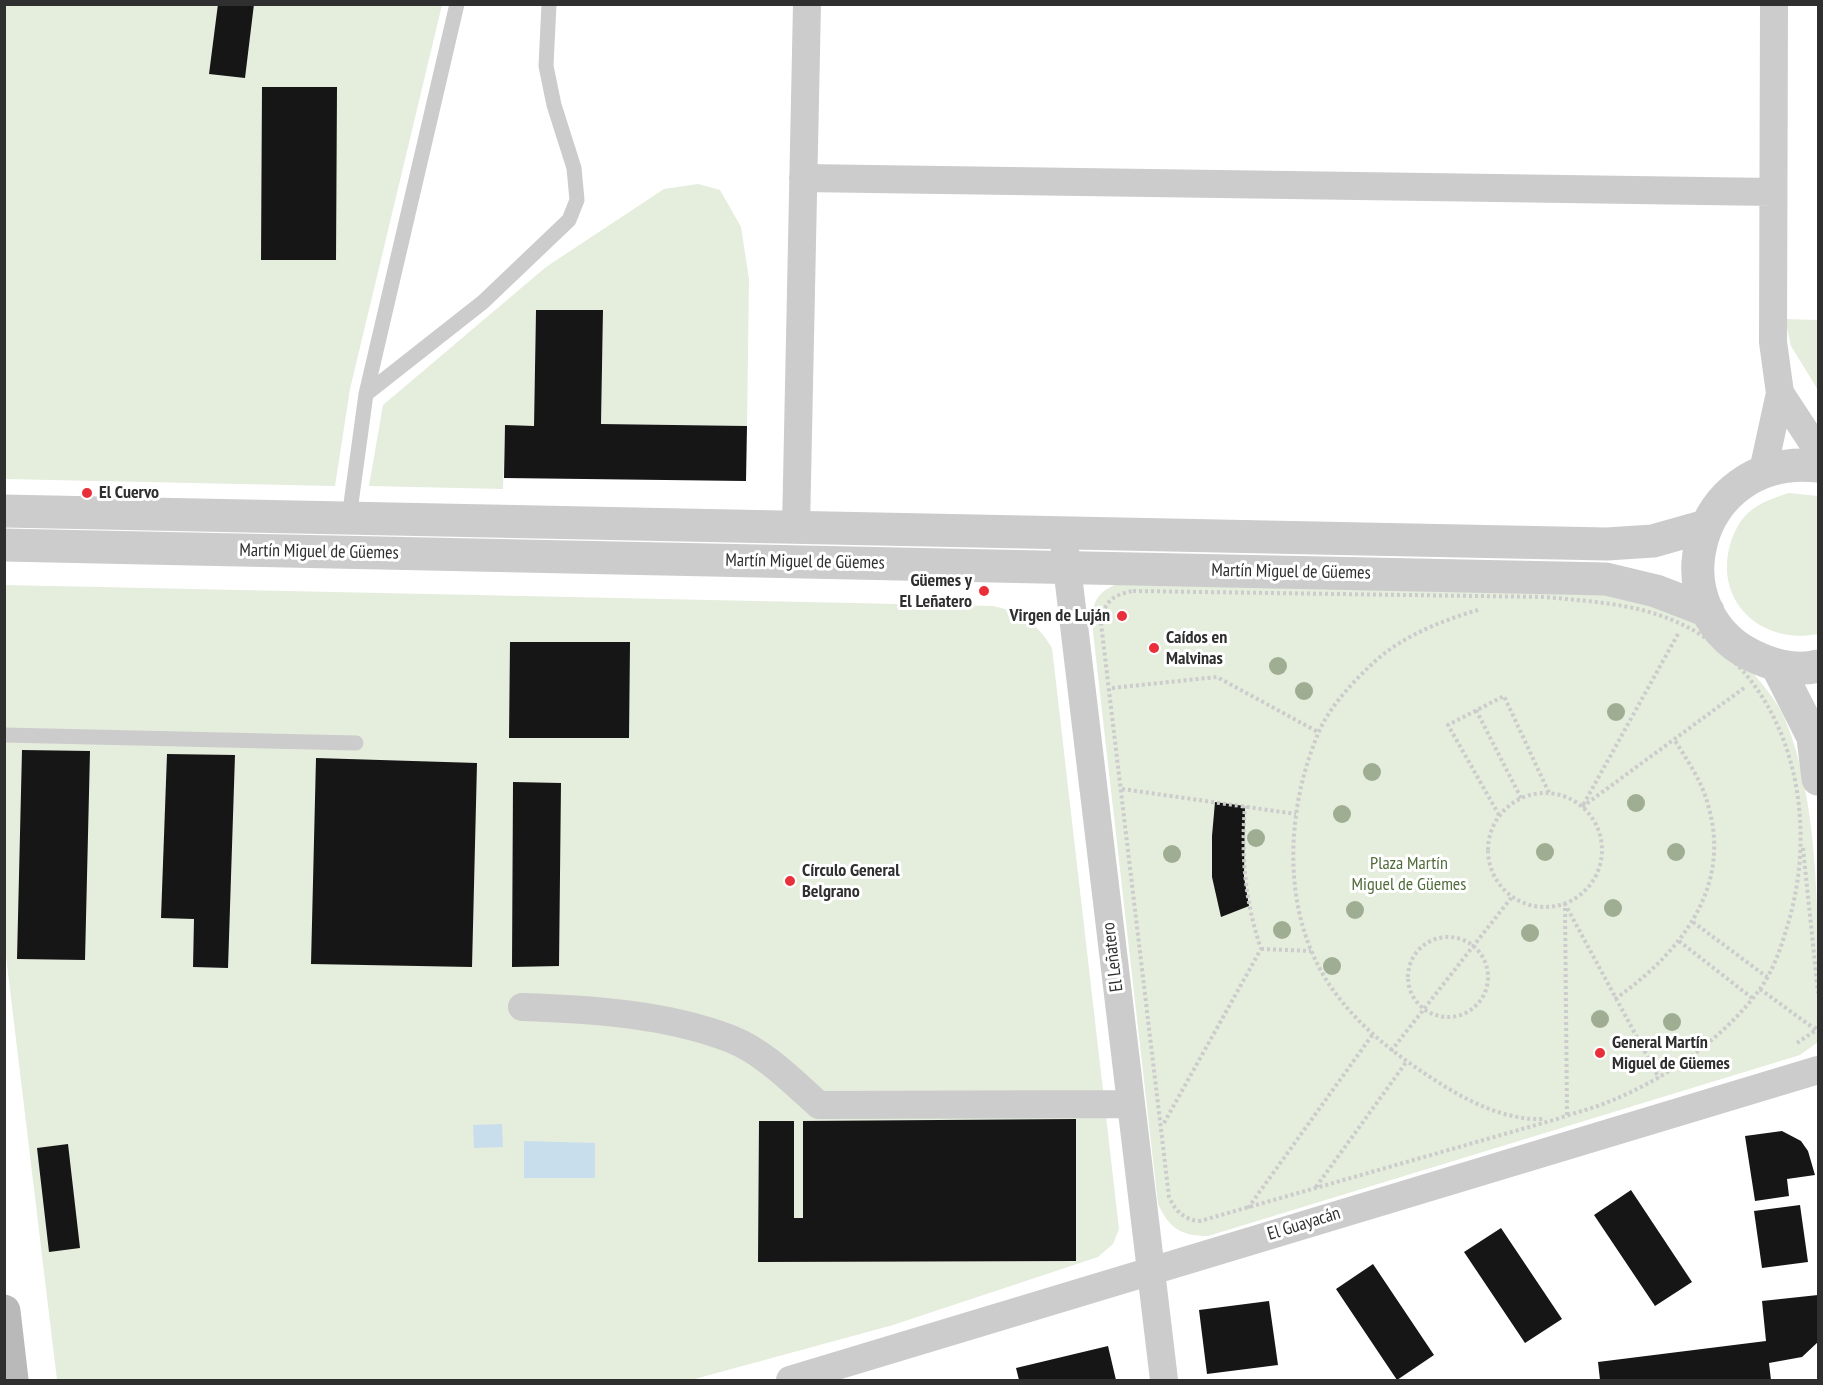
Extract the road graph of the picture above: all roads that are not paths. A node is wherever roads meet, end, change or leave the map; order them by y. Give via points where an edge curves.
1 (457, 4) edge
2 (549, 4) edge
3 (807, 4) edge
4 (1774, 4) edge
5 (803, 178) junction
6 (1773, 192) junction
7 (1780, 393) junction
8 (366, 394) junction
9 (1818, 451) edge
10 (1818, 466) edge
11 (1762, 471) junction
12 (4, 511) edge
13 (349, 518) junction
14 (1706, 526) junction
15 (796, 528) junction
16 (1063, 533) junction
17 (4, 545) edge
18 (1068, 567) junction
19 (1695, 619) junction
20 (1818, 666) edge
21 (1764, 674) junction
22 (1816, 730) edge
23 (4, 735) edge
24 (356, 743) dead end
25 (1818, 779) edge
26 (522, 1007) dead end
27 (1818, 1070) edge
28 (1131, 1104) junction
29 (1151, 1270) junction
30 (4, 1311) edge
31 (12, 1380) edge
32 (790, 1380) edge
33 (1164, 1380) edge

1 - 8 lane
2 - 8 lane via 546,66 574,168 577,200 568,220 483,302
3 - 5 street
4 - 6 street
5 - 6 street
5 - 15 street
6 - 7 street via 1773,342
7 - 9 street
7 - 11 street
8 - 13 lane
10 - 11 street via 1796,464
11 - 14 street via 1739,484
12 - 13 street, Martín Miguel de Güemes
13 - 15 street, Martín Miguel de Güemes
14 - 16 street, Martín Miguel de Güemes via 1653,541 1607,544
14 - 19 street via 1700,547 1701,591
15 - 16 street, Martín Miguel de Güemes
16 - 18 street, El Leñatero
17 - 18 street, Martín Miguel de Güemes
18 - 19 street, Martín Miguel de Güemes via 1606,579 1656,591
18 - 28 street, El Leñatero
19 - 21 street via 1726,636
20 - 21 street
21 - 22 street
22 - 25 street
23 - 24 lane
26 - 28 street via 584,1009 669,1022 732,1039 773,1064 819,1104
27 - 29 street, El Guayacán
28 - 29 street, El Leñatero
29 - 32 street, El Guayacán via 876,1357
29 - 33 street, El Leñatero
30 - 31 main road

